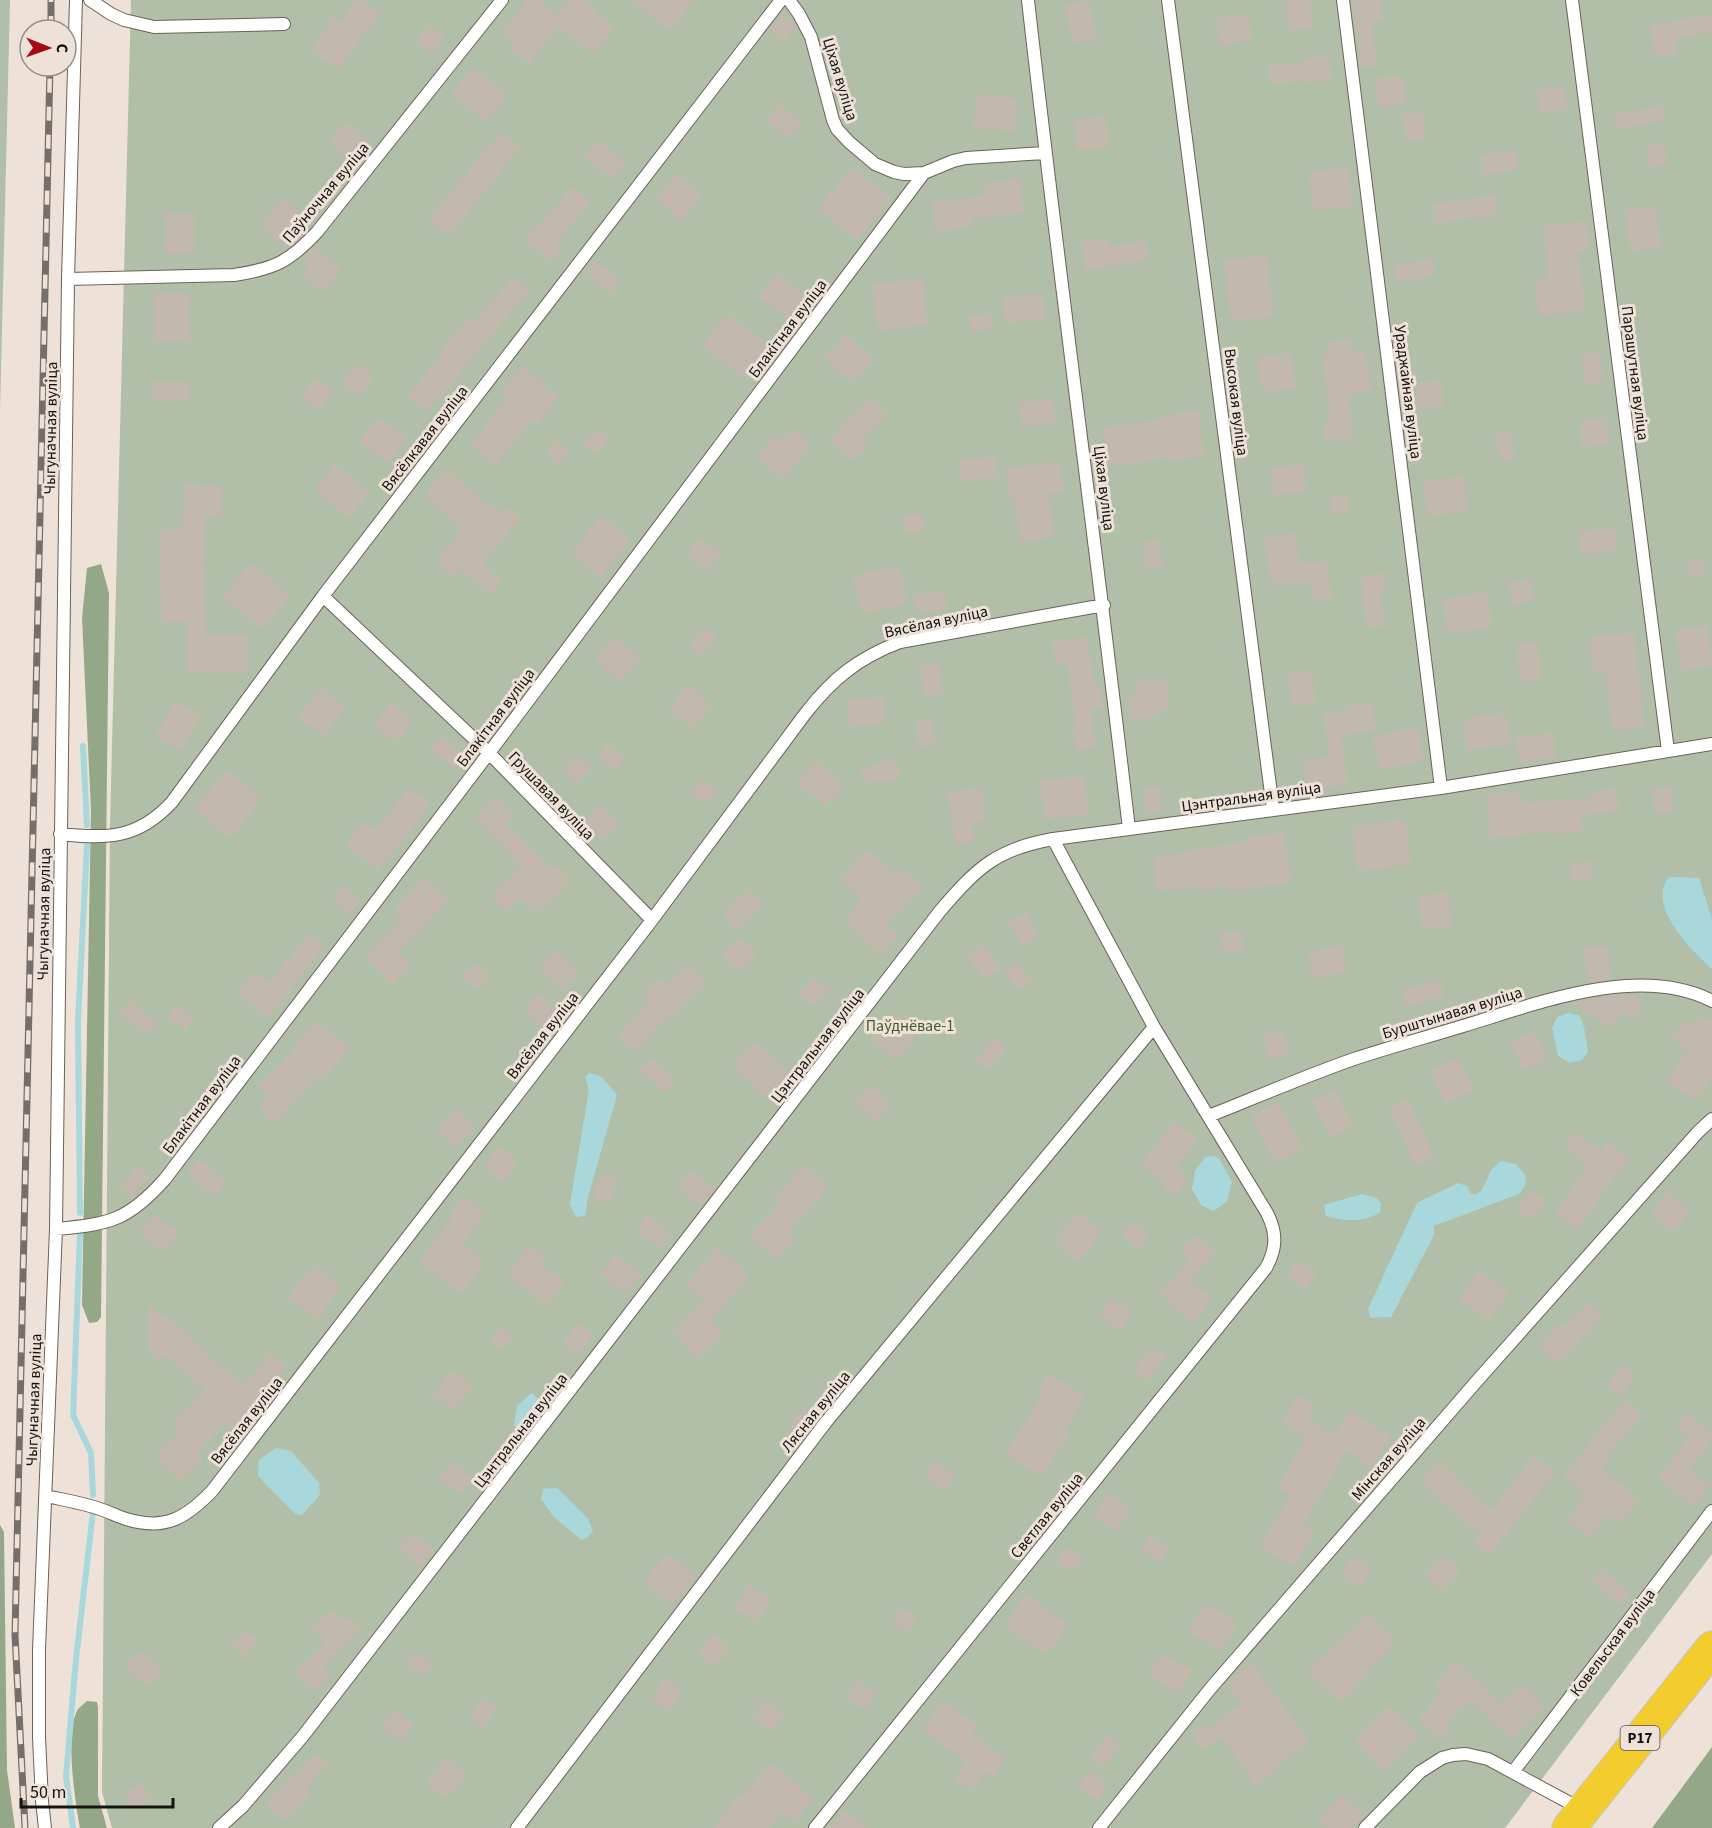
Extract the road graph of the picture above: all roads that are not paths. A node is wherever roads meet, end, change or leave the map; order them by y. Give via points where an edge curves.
1 (76, 0) edge
2 (90, 0) edge
3 (502, 0) edge
4 (781, 0) edge
5 (789, 0) edge
6 (1028, 0) edge
7 (1168, 0) edge
8 (1343, 0) edge
9 (1572, 0) edge
10 (284, 24) dead end
11 (1045, 153) junction
12 (924, 173) junction
13 (68, 279) junction
14 (323, 596) junction
15 (1104, 605) junction
16 (1712, 744) edge
17 (1668, 751) junction
18 (489, 753) junction
19 (1441, 788) junction
20 (1274, 809) junction
21 (1129, 829) junction
22 (60, 834) junction
23 (1053, 839) junction
24 (652, 920) junction
25 (1712, 1001) edge
26 (1154, 1027) junction
27 (1209, 1116) junction
28 (1712, 1119) edge
29 (56, 1229) junction
30 (46, 1497) junction
31 (1712, 1511) edge
32 (1712, 1648) edge
33 (1513, 1772) junction
34 (1576, 1819) edge
35 (45, 1828) edge
36 (219, 1828) edge
37 (517, 1828) edge
38 (815, 1828) edge
39 (1099, 1828) edge
40 (1365, 1828) edge

1 - 13 lane, Чыгуначная вуліца
2 - 10 lane via 124,20 154,27
3 - 13 lane, Паўночная вуліца via 317,232 292,257 276,265 234,274
4 - 14 lane, Вясёлкавая вуліца
5 - 12 lane, Ціхая вуліца via 800,14 816,51 837,129 867,158 884,168 904,174
6 - 11 lane, Ціхая вуліца
7 - 20 lane, Высокая вуліца
8 - 19 lane, Ураджайная вуліца
9 - 17 lane, Парашутная вуліца
11 - 12 lane, Ціхая вуліца via 966,158
11 - 15 lane, Ціхая вуліца
12 - 18 lane, Блакітная вуліца
13 - 22 lane, Чыгуначная вуліца
14 - 18 lane, Грушавая вуліца
14 - 22 lane, Вясёлкавая вуліца via 163,812 123,835
15 - 21 lane, Ціхая вуліца
15 - 24 lane, Вясёлая вуліца via 919,638 859,661 816,700
16 - 17 lane, Цэнтральная вуліца
17 - 19 lane, Цэнтральная вуліца
18 - 24 lane, Грушавая вуліца
18 - 29 lane, Блакітная вуліца via 151,1195 112,1221
19 - 20 lane, Цэнтральная вуліца
20 - 21 lane, Цэнтральная вуліца
21 - 23 lane, Цэнтральная вуліца
22 - 29 lane, Чыгуначная вуліца
23 - 26 lane, Светлая вуліца
23 - 36 lane, Цэнтральная вуліца via 1010,850 975,873 957,891 303,1736
24 - 30 lane, Вясёлая вуліца via 200,1504 175,1520 152,1523 127,1520 85,1504
25 - 27 lane, Бурштынавая вуліца via 1683,989 1662,986 1570,994 1353,1059
26 - 27 lane, Светлая вуліца
26 - 37 lane, Лясная вуліца via 826,1422
27 - 38 lane, Светлая вуліца via 1275,1231 1275,1249 1266,1268
28 - 39 lane, Мінская вуліца via 1476,1382 1210,1689
29 - 30 lane, Чыгуначная вуліца
30 - 35 lane, Чыгуначная вуліца via 39,1650
31 - 33 lane, Ковельская вуліца
32 - 34 highway, Р17
33 - 34 lane
33 - 40 lane via 1478,1756 1442,1758 1420,1772

